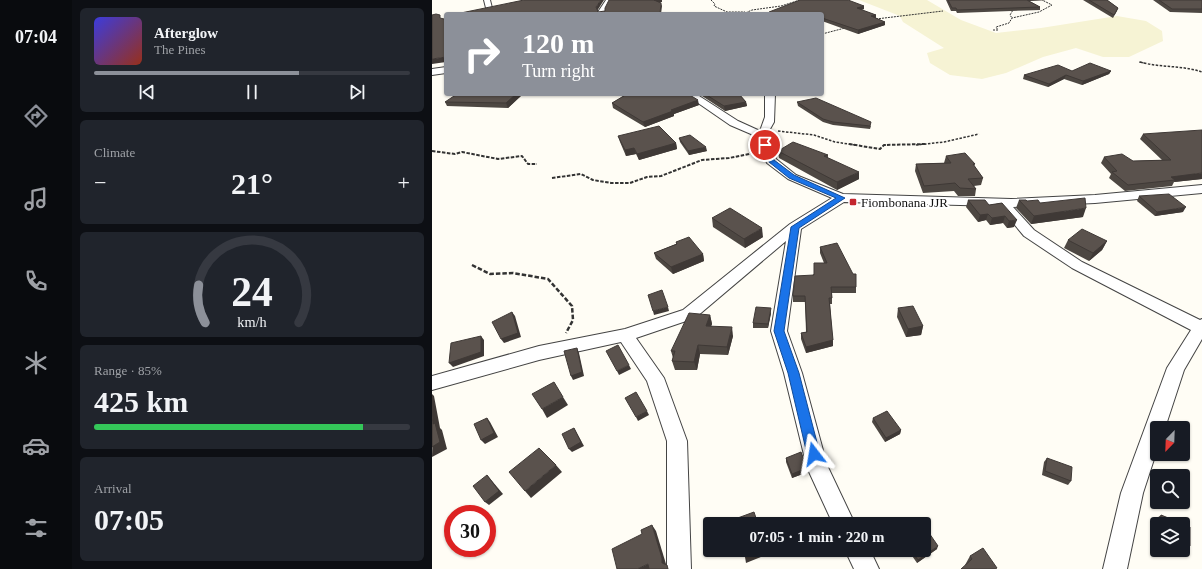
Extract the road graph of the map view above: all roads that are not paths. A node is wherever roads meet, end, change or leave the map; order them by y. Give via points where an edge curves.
1 (611, 0) edge
2 (487, 1) edge
3 (493, 10) edge
4 (601, 12) edge
5 (444, 70) edge
6 (432, 72) edge
7 (693, 96) edge
8 (770, 96) edge
9 (762, 142) junction
10 (1202, 189) edge
11 (841, 198) junction
12 (1003, 203) junction
13 (795, 227) junction
14 (1201, 327) edge
15 (625, 335) junction
16 (432, 383) edge
17 (841, 517) edge
18 (861, 557) edge
19 (679, 569) edge
20 (867, 569) edge
21 (1115, 569) edge

1 - 4 street
2 - 3 street
5 - 6 street
7 - 9 street via 734,123 755,132
8 - 9 street via 771,108
9 - 11 street via 771,161 792,177
10 - 12 street via 1095,199
11 - 12 street
11 - 13 street
12 - 14 street via 1029,233 1077,265
13 - 15 street via 689,314
13 - 17 street via 779,331 794,373 817,467
14 - 21 street via 1176,368 1132,493
15 - 16 street via 539,353
15 - 19 street via 655,378 677,441
18 - 20 street

